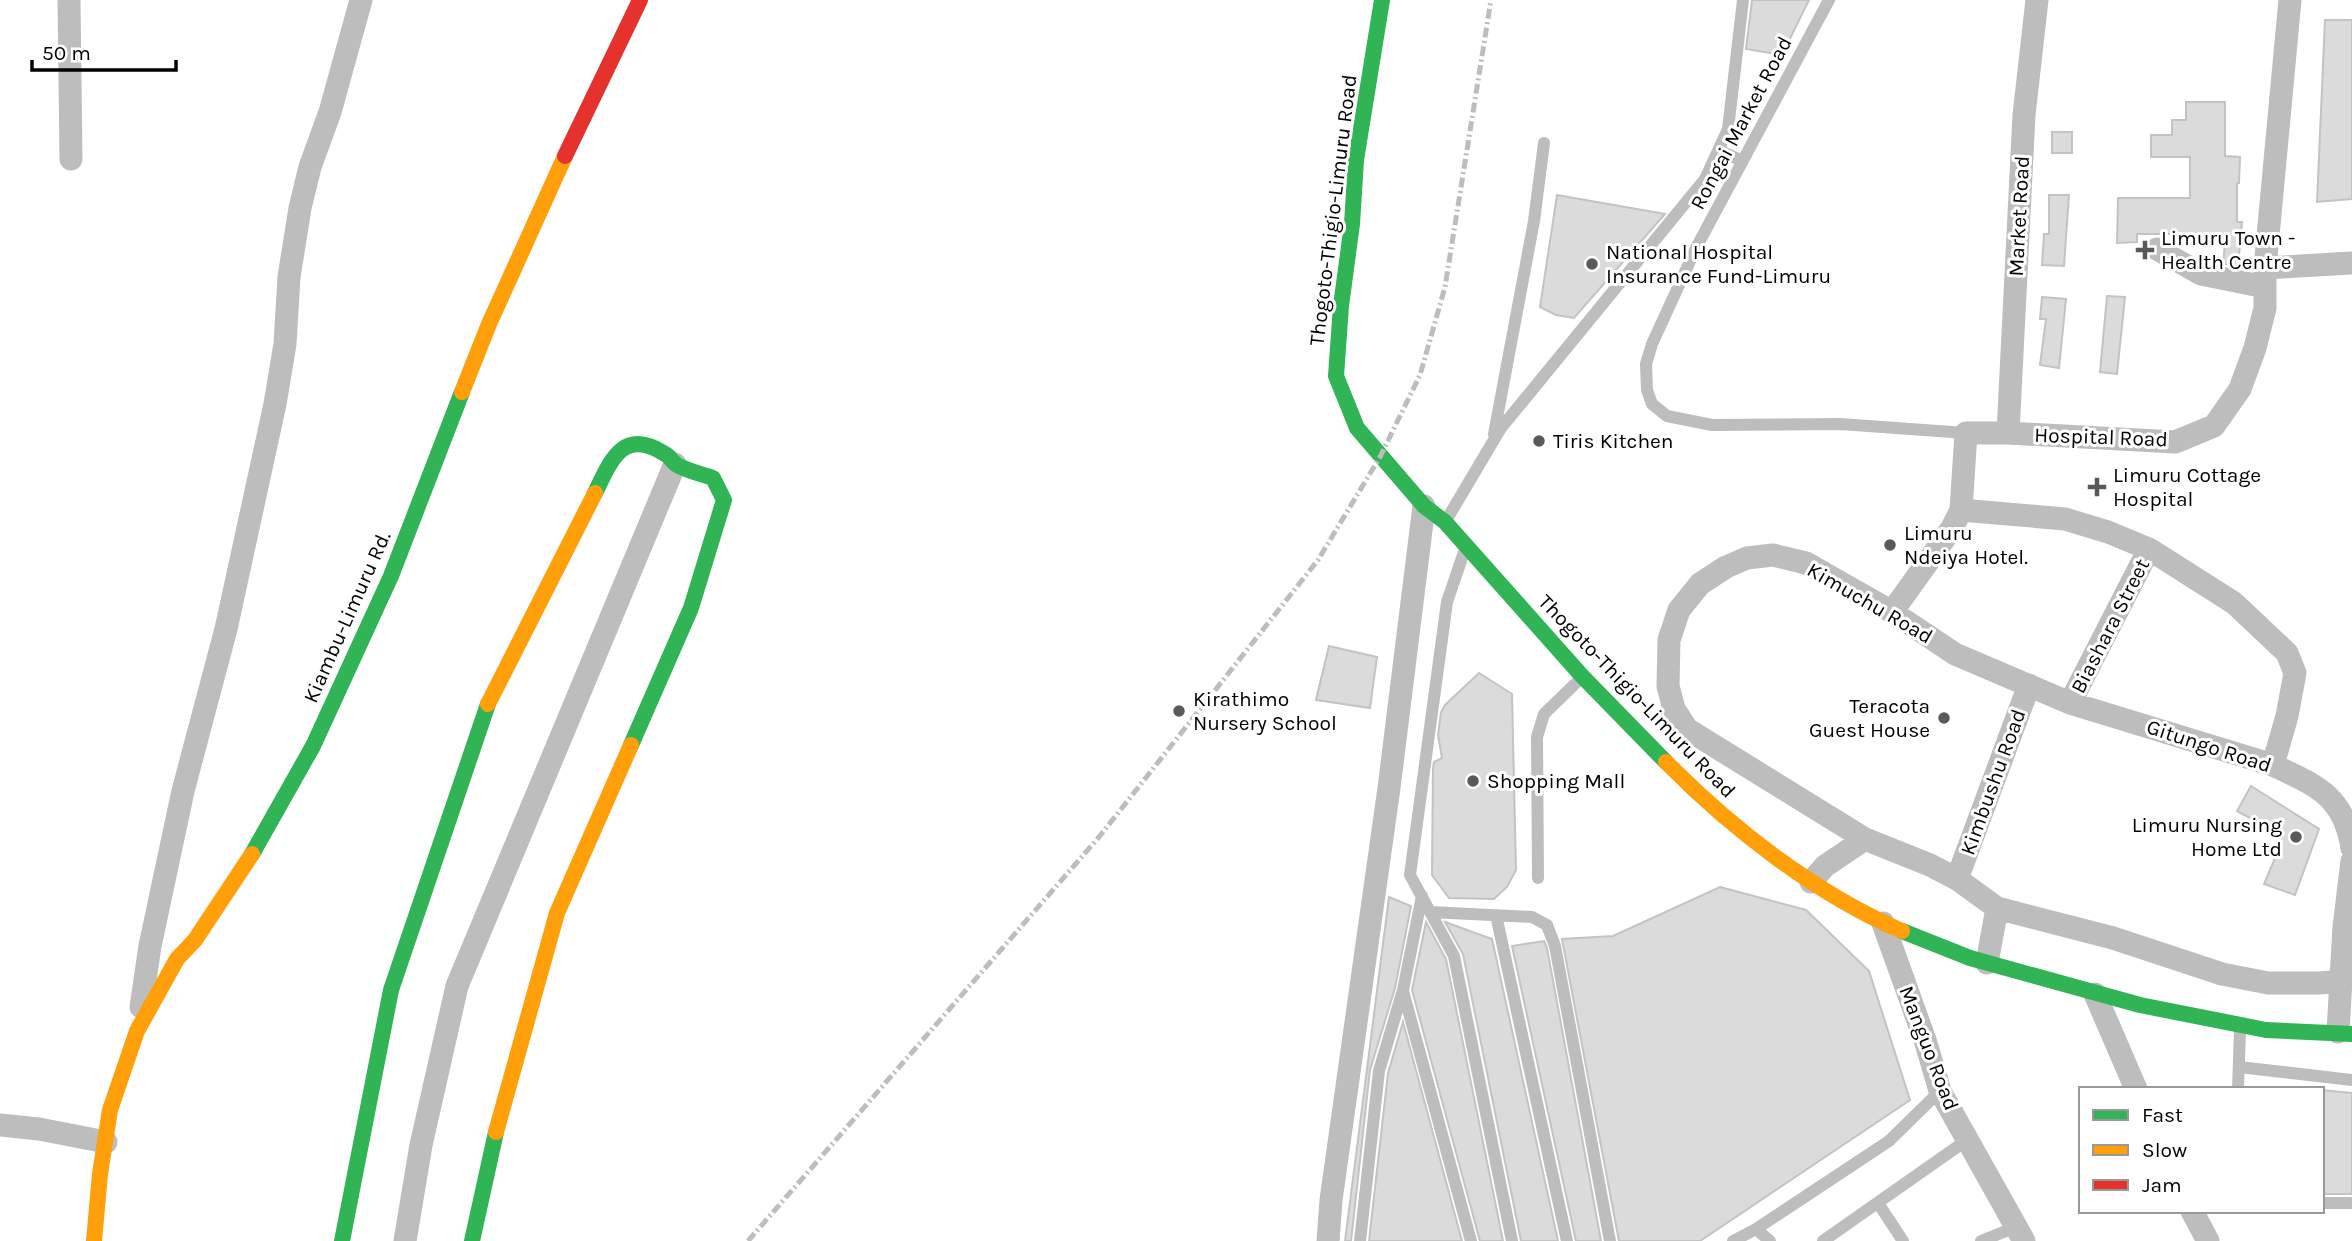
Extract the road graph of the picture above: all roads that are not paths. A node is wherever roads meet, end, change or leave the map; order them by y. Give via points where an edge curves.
1 (69, 0) edge
2 (361, 0) edge
3 (640, 0) edge
4 (1382, 0) edge
5 (1743, 0) edge
6 (1829, 0) edge
7 (2038, 0) edge
8 (2290, 0) edge
9 (1544, 143) dead end
10 (1718, 149) junction
11 (71, 159) dead end
12 (1742, 161) junction
13 (2157, 249) dead end
14 (2352, 263) edge
15 (2265, 277) junction
16 (1667, 416) joint
17 (1966, 433) junction
18 (2008, 433) junction
19 (1493, 441) junction
20 (675, 464) junction
21 (1424, 506) junction
22 (1961, 510) junction
23 (1445, 522) junction
24 (1466, 545) junction
25 (2149, 550) junction
26 (1892, 611) junction
27 (1582, 676) junction
28 (2029, 685) junction
29 (2070, 703) junction
30 (2273, 765) junction
31 (1865, 839) junction
32 (2352, 848) edge
33 (2352, 861) edge
34 (1538, 878) dead end
35 (1957, 880) junction
36 (1811, 882) junction
37 (1422, 897) junction
38 (1997, 908) junction
39 (1430, 912) junction
40 (1496, 915) junction
41 (1883, 923) junction
42 (1987, 963) junction
43 (2342, 981) junction
44 (1403, 990) junction
45 (2095, 994) junction
46 (2240, 1026) junction
47 (137, 1031) junction
48 (2345, 1033) edge
49 (2239, 1067) junction
50 (2352, 1080) edge
51 (2135, 1087) edge
52 (2238, 1087) edge
53 (1940, 1091) junction
54 (0, 1125) edge
55 (1967, 1140) junction
56 (106, 1142) junction
57 (1878, 1203) junction
58 (2324, 1203) edge
59 (2352, 1203) edge
60 (2193, 1213) edge
61 (1756, 1229) junction
62 (2020, 1234) edge
63 (94, 1241) edge
64 (342, 1241) edge
65 (405, 1241) edge
66 (472, 1241) edge
67 (1328, 1241) edge
68 (1360, 1241) edge
69 (1471, 1241) edge
70 (1512, 1241) edge
71 (1567, 1241) edge
72 (1610, 1241) edge
73 (1733, 1241) edge
74 (1770, 1241) edge
75 (1823, 1241) edge
76 (1903, 1241) edge
77 (1982, 1241) edge
78 (2208, 1241) edge

1 - 11 street
2 - 47 street via 300,208 275,404 172,845
3 - 47 main road, Kiambu-Limuru Rd. via 489,324 391,576 313,746 266,832 195,940 177,959
4 - 21 main road, Thogoto-Thigio-Limuru Road via 1356,160 1336,376 1357,428
5 - 10 lane, Rongai Market Road via 1728,129
6 - 12 lane, Rongai Market Road
7 - 18 street, Market Road via 2024,115
8 - 15 street, Hospital Road
9 - 19 lane
10 - 12 lane
10 - 19 lane, Rongai Market Road via 1705,179
12 - 16 lane, Rongai Market Road via 1696,248 1646,364 1652,404
13 - 15 street via 2201,274
14 - 15 street
15 - 18 street, Hospital Road via 2265,308 2255,348 2240,390 2214,426 2175,442
16 - 17 lane, Hospital Road via 1712,425 1840,424
17 - 18 street, Hospital Road
17 - 22 street
19 - 23 lane, Rongai Market Road
20 - 64 main road via 666,454 639,443 625,445 612,459 488,701 391,990
20 - 65 street via 457,986 421,1145
20 - 66 main road via 713,478 724,500 691,608 556,913 503,1102
21 - 23 main road, Thogoto-Thigio-Limuru Road
21 - 67 street
22 - 25 street via 2065,519
22 - 26 street
23 - 24 main road, Thogoto-Thigio-Limuru Road
24 - 27 main road, Thogoto-Thigio-Limuru Road
24 - 37 lane via 1447,602 1410,875
25 - 29 street, Biashara Street
25 - 30 street via 2234,603 2287,653 2295,673
26 - 28 street, Kimuchu Road via 1955,654
26 - 31 street, Kimuchu Road via 1806,563 1773,555 1747,558 1700,584 1679,610 1669,640 1668,686 1687,729
27 - 34 lane via 1544,714 1537,737
27 - 36 main road, Thogoto-Thigio-Limuru Road via 1685,781
28 - 29 street, Gitungo Road
28 - 35 street, Kimbushu Road
29 - 30 street, Gitungo Road
30 - 32 street, Gitungo Road via 2324,792 2340,808
31 - 35 street, Kimuchu Road
31 - 36 street via 1825,866
33 - 43 street
35 - 38 street, Kimuchu Road
36 - 41 main road, Thogoto-Thigio-Limuru Road
37 - 39 lane
37 - 44 lane
38 - 42 street
38 - 43 street, Kimuchu Road via 2113,938 2222,974 2268,982
39 - 40 lane
39 - 70 lane via 1454,956
40 - 71 lane
40 - 72 lane via 1532,917 1547,925 1555,946
41 - 42 main road, Thogoto-Thigio-Limuru Road
41 - 53 street, Manguo Road
42 - 45 main road, Thogoto-Thigio-Limuru Road
43 - 48 street
44 - 68 lane via 1379,1072
44 - 69 lane
45 - 46 main road, Thogoto-Thigio-Limuru Road
45 - 51 street
46 - 48 main road, Thogoto-Thigio-Limuru Road
46 - 49 lane
47 - 56 main road, Kiambu-Limuru Rd. via 118,1081
49 - 50 lane
49 - 52 lane
53 - 55 street, Manguo Road
53 - 61 lane via 1889,1140
54 - 56 street
55 - 57 lane
55 - 62 street, Manguo Road
56 - 63 main road, Kiambu-Limuru Rd.
57 - 75 lane
57 - 76 lane
58 - 59 lane
60 - 78 street
61 - 73 lane
61 - 74 lane
62 - 77 lane

